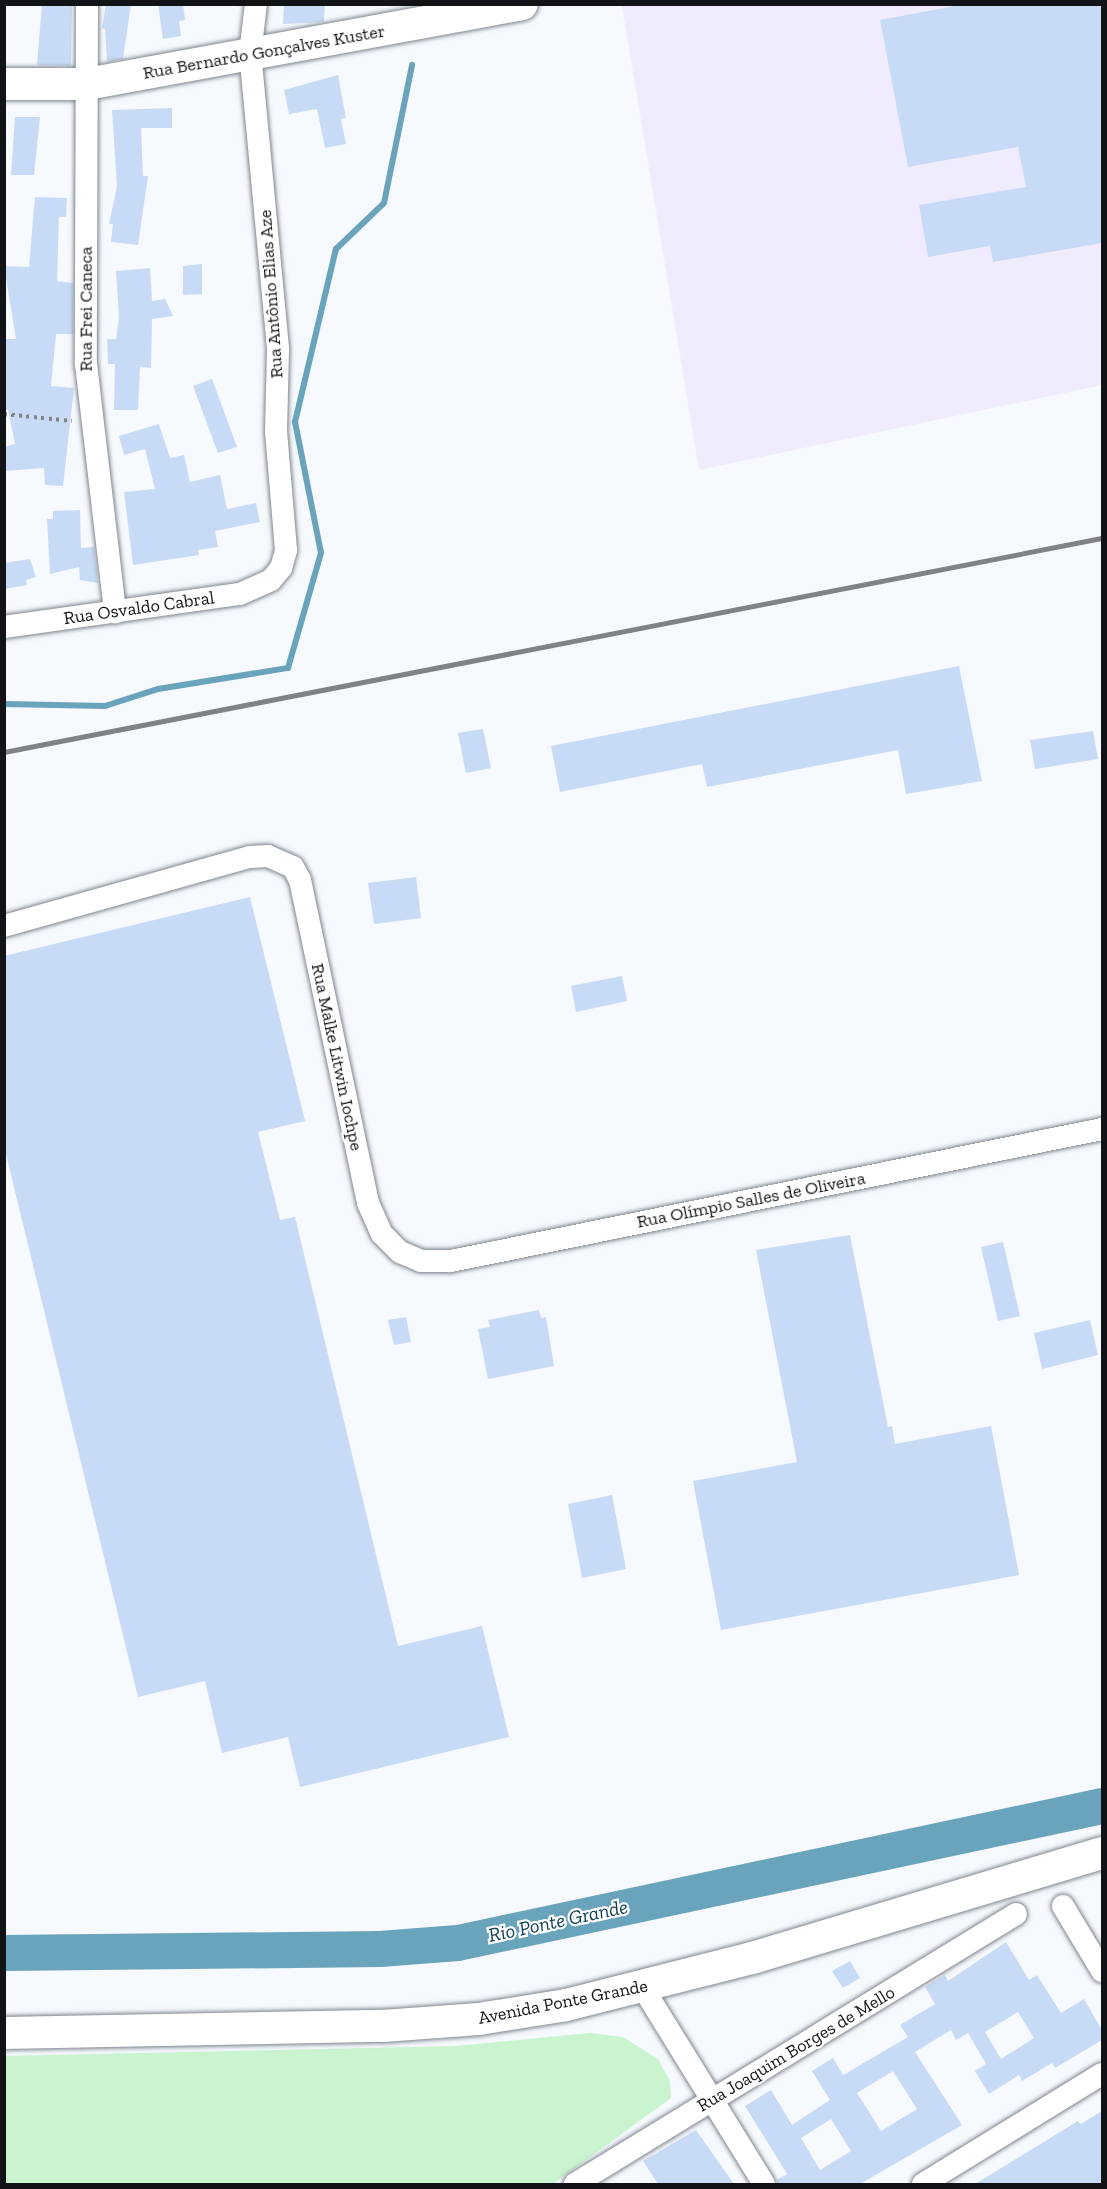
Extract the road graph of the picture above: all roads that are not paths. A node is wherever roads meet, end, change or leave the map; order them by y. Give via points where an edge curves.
1 (87, 4) edge
2 (256, 4) edge
3 (522, 4) edge
4 (250, 54) junction
5 (4, 84) edge
6 (87, 84) junction
7 (272, 580) joint
8 (115, 612) junction
9 (4, 627) edge
10 (4, 926) edge
11 (1102, 1129) edge
12 (400, 1252) joint
13 (1102, 1853) edge
14 (1063, 1906) dead end
15 (1016, 1914) dead end
16 (1102, 1971) edge
17 (643, 1988) junction
18 (4, 2033) edge
19 (1102, 2074) edge
20 (712, 2100) junction
21 (575, 2184) edge
22 (764, 2184) edge
23 (923, 2184) edge

1 - 6 street, Rua Frei Caneca
2 - 4 street, Rua Antônio Elias Aze
3 - 4 street, Rua Bernardo Gonçalves Kuster
4 - 6 street, Rua Bernardo Gonçalves Kuster
4 - 7 street, Rua Antônio Elias Aze via 278,348 276,432 286,550
5 - 6 street, Rua Bernardo Gonçalves Kuster
6 - 8 street, Rua Frei Caneca via 86,364
7 - 8 street, Rua Osvaldo Cabral via 240,594
8 - 9 street, Rua Osvaldo Cabral
10 - 12 street, Rua Malke Litwin Iochpe via 250,857 282,859 300,880 368,1203 382,1234
11 - 12 street, Rua Olímpio Salles de Oliveira via 451,1261 421,1261
13 - 17 street, Avenida Ponte Grande
14 - 16 street
15 - 20 street, Rua Joaquim Borges de Mello
17 - 18 street, Avenida Ponte Grande via 469,2020
17 - 20 street
19 - 23 street
20 - 21 street, Rua Joaquim Borges de Mello
20 - 22 street

